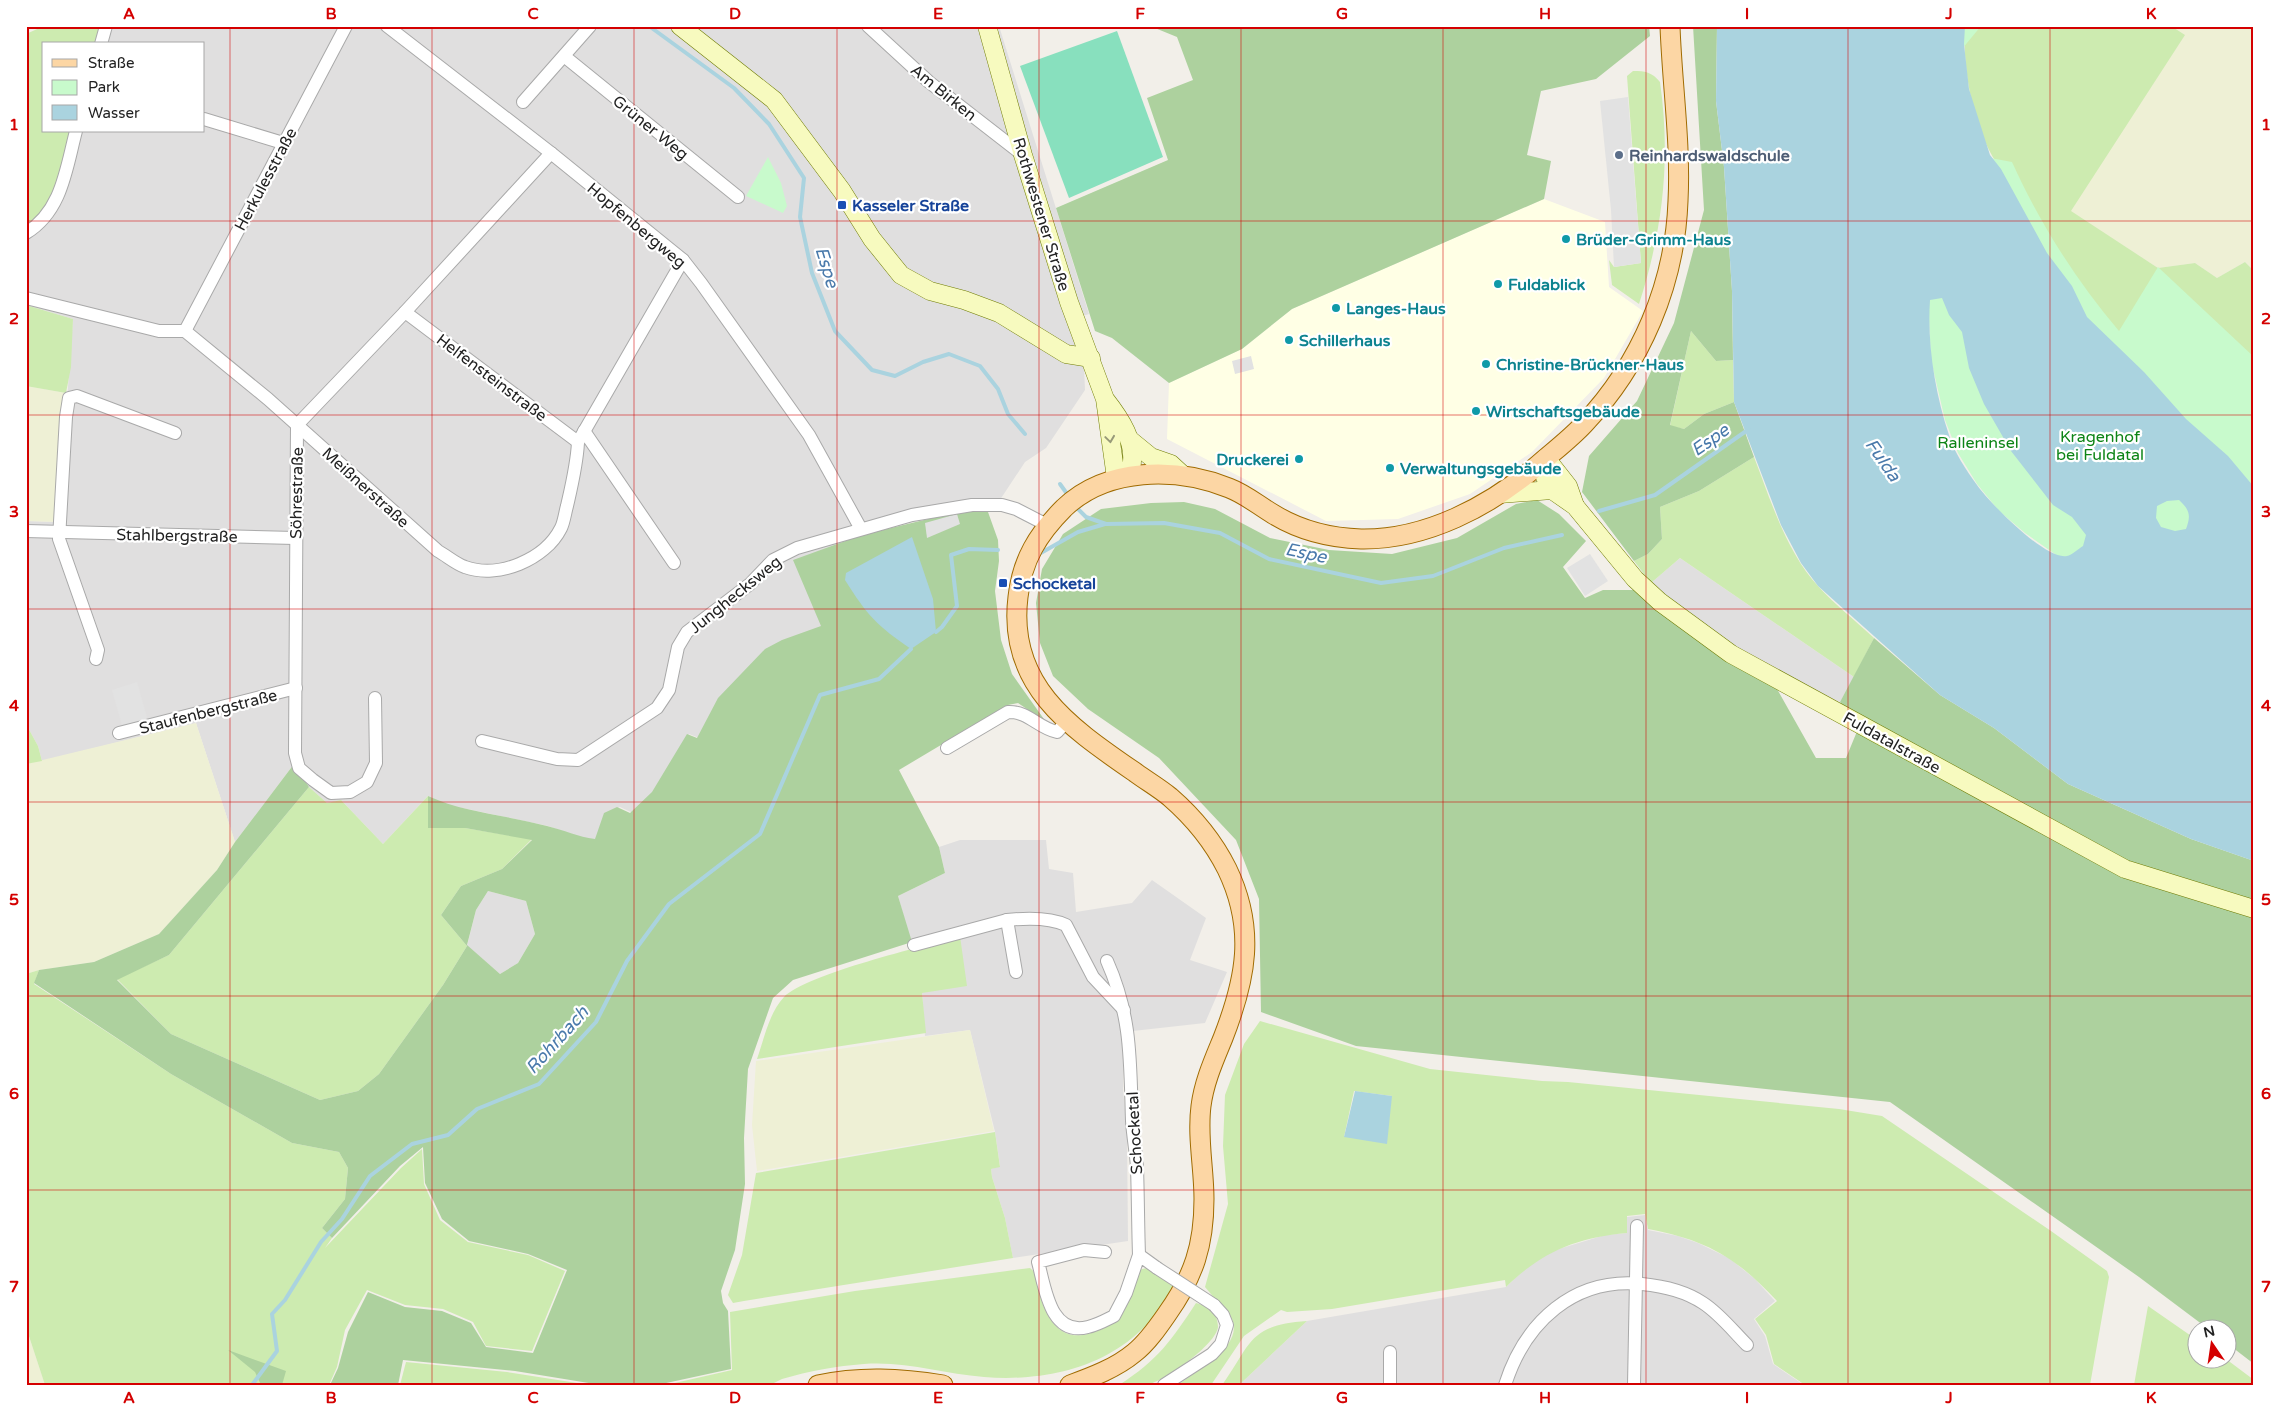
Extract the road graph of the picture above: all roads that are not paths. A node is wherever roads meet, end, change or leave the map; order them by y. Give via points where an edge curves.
1 (106, 26) edge
2 (346, 26) edge
3 (387, 26) edge
4 (590, 26) edge
5 (680, 26) edge
6 (868, 26) edge
7 (987, 26) edge
8 (1670, 26) edge
9 (102, 42) edge
10 (564, 56) junction
11 (523, 102) dead end
12 (205, 119) edge
13 (76, 132) edge
14 (283, 144) junction
15 (551, 153) junction
16 (1023, 155) junction
17 (738, 198) dead end
18 (26, 233) edge
19 (683, 260) junction
20 (26, 298) edge
21 (405, 312) junction
22 (185, 331) junction
23 (1091, 358) junction
24 (1106, 398) junction
25 (297, 425) junction
26 (175, 433) dead end
27 (581, 436) junction
28 (1129, 439) junction
29 (1546, 458) junction
30 (1184, 476) junction
31 (1116, 478) junction
32 (1552, 490) junction
33 (1499, 494) junction
34 (1575, 506) junction
35 (1047, 525) junction
36 (861, 528) junction
37 (26, 531) edge
38 (59, 532) junction
39 (295, 538) junction
40 (674, 563) dead end
41 (96, 659) dead end
42 (296, 688) junction
43 (375, 698) dead end
44 (1067, 720) junction
45 (119, 733) dead end
46 (482, 742) dead end
47 (948, 748) dead end
48 (2254, 909) edge
49 (1007, 920) junction
50 (914, 945) dead end
51 (1106, 961) dead end
52 (1016, 972) dead end
53 (1124, 1010) junction
54 (1638, 1226) dead end
55 (1105, 1252) dead end
56 (1139, 1255) junction
57 (1636, 1283) junction
58 (1747, 1345) dead end
59 (1390, 1352) dead end
60 (818, 1385) edge
61 (943, 1385) edge
62 (1070, 1385) edge
63 (1164, 1385) edge
64 (1390, 1385) edge
65 (1505, 1385) edge
66 (1634, 1385) edge

1 - 9 street
2 - 14 street, Herkulesstraße
3 - 15 street, Hopfenbergweg
4 - 10 street
5 - 23 main road via 774,100 901,276 930,291 999,312 1066,354
6 - 16 street, Am Birken via 929,82
7 - 16 main road, Rothwestener Straße
8 - 29 main road via 1678,200 1674,243 1664,285 1649,328 1613,390 1585,424
10 - 11 street
10 - 17 street, Grüner Weg
12 - 14 street
13 - 18 street via 53,208
14 - 22 street, Herkulesstraße
15 - 19 street, Hopfenbergweg
15 - 21 street, Söhrestraße
16 - 23 main road, Rothwestener Straße
19 - 27 street, Meißnerstraße
19 - 36 street, Hopfenbergweg via 809,435
20 - 22 street via 159,331
21 - 25 street, Söhrestraße
21 - 27 street, Helfensteinstraße
22 - 25 street, Meißnerstraße
23 - 24 main road, Rothwestener Straße
24 - 28 main road, Rothwestener Straße
24 -> 31 main road, Rothwestener Straße
25 - 27 street, Meißnerstraße via 438,551 464,567 485,572 509,568 532,558 562,528
25 - 39 street, Söhrestraße
26 - 38 street via 77,396 69,398
27 - 40 street
28 - 30 main road via 1151,457 1171,464
28 - 31 main road, Rothwestener Straße via 1133,459 1131,468
29 - 32 main road via 1545,477
29 - 33 main road
29 - 34 main road, Fuldatalstraße via 1568,486
30 - 31 main road via 1159,474
30 - 33 main road via 1225,486 1297,526 1360,539 1422,530 1460,515
31 - 35 main road via 1070,502
32 - 33 main road
32 - 34 main road, Fuldatalstraße
34 - 48 main road, Fuldatalstraße via 1635,580 1731,654 2125,869
35 - 36 street, Junghecksweg via 1016,509 972,505
35 - 44 main road via 1032,546 1020,578 1016,606 1019,641 1026,671 1050,705
36 - 46 street, Junghecksweg via 797,548 773,560 750,584 687,632 678,647 669,690 657,708 578,760 557,759
37 - 38 street, Stahlbergstraße
38 - 39 street, Stahlbergstraße
38 - 41 street via 98,650
39 - 42 street, Söhrestraße
42 - 43 street, Söhrestraße via 295,753 299,768 331,793 350,792 367,782 376,764
42 - 45 street, Staufenbergstraße
44 - 47 street via 1057,732 1018,712 1008,712
44 - 62 main road via 1168,795 1194,820 1228,870 1239,900 1245,935 1244,968 1237,999 1208,1076 1201,1105 1202,1238 1193,1272 1163,1320 1137,1351 1097,1375
49 - 50 street
49 - 52 street
49 - 53 street via 1058,921 1066,925 1093,977
51 - 53 street, Schocketal via 1118,986
53 - 56 street, Schocketal via 1137,1166
54 - 57 street
55 - 56 street, Schocketal via 1084,1250 1038,1262 1050,1307 1059,1321 1073,1328 1087,1328 1114,1316
56 - 63 street, bridge via 1214,1305 1227,1325 1221,1344 1212,1354
57 - 58 street via 1661,1285 1703,1303
57 - 65 street via 1608,1283 1559,1304 1520,1347
57 - 66 street
59 - 64 street
60 - 61 main road via 860,1378

